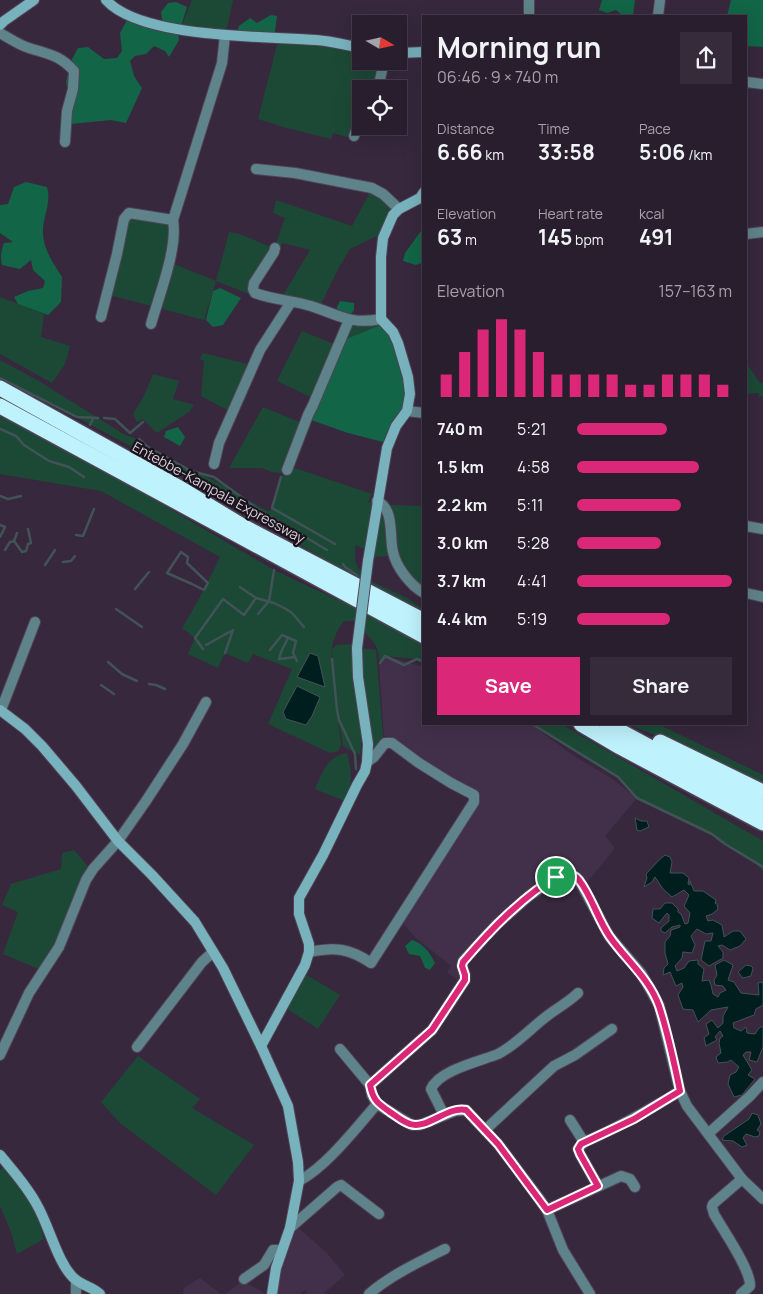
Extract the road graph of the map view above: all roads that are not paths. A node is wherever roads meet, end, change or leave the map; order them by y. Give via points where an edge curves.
1 (34, 0) edge
2 (106, 0) edge
3 (529, 0) edge
4 (660, 0) edge
5 (529, 15) edge
6 (658, 15) edge
7 (1, 22) edge
8 (0, 33) edge
9 (225, 34) junction
10 (352, 46) edge
11 (422, 52) edge
12 (408, 53) edge
13 (747, 82) edge
14 (763, 84) edge
15 (65, 142) dead end
16 (256, 169) dead end
17 (422, 195) edge
18 (399, 209) junction
19 (174, 220) junction
20 (763, 232) edge
21 (747, 234) edge
22 (275, 248) dead end
23 (291, 302) junction
24 (101, 317) dead end
25 (382, 319) junction
26 (349, 320) junction
27 (150, 324) dead end
28 (0, 388) edge
29 (0, 406) edge
30 (407, 411) junction
31 (422, 413) edge
32 (214, 464) dead end
33 (287, 470) dead end
34 (377, 502) junction
35 (747, 526) edge
36 (763, 529) edge
37 (422, 592) edge
38 (747, 593) edge
39 (763, 597) edge
40 (422, 620) edge
41 (35, 622) dead end
42 (422, 635) edge
43 (206, 702) dead end
44 (1, 712) edge
45 (583, 725) edge
46 (609, 725) edge
47 (612, 725) edge
48 (623, 748) junction
49 (367, 762) junction
50 (763, 792) edge
51 (763, 808) edge
52 (763, 823) edge
53 (763, 833) edge
54 (118, 841) junction
55 (213, 952) junction
56 (309, 952) junction
57 (578, 993) dead end
58 (612, 1029) dead end
59 (260, 1046) junction
60 (137, 1047) dead end
61 (340, 1049) dead end
62 (0, 1055) edge
63 (763, 1082) edge
64 (370, 1085) junction
65 (680, 1091) junction
66 (377, 1104) junction
67 (444, 1115) junction
68 (570, 1120) dead end
69 (485, 1130) junction
70 (708, 1134) junction
71 (584, 1142) junction
72 (0, 1155) edge
73 (742, 1179) junction
74 (299, 1181) junction
75 (598, 1186) junction
76 (634, 1187) dead end
77 (763, 1199) edge
78 (547, 1210) junction
79 (379, 1214) dead end
80 (290, 1228) junction
81 (445, 1249) dead end
82 (281, 1250) junction
83 (244, 1279) dead end
84 (76, 1280) junction
85 (96, 1291) edge
86 (76, 1294) edge
87 (83, 1294) edge
88 (272, 1294) edge
89 (369, 1294) edge
90 (590, 1294) edge
91 (740, 1294) edge

1 - 7 street
2 - 9 street via 118,11 139,20
3 - 5 street
4 - 6 street
8 - 15 street via 27,48 67,62 74,72
9 - 10 street via 318,40
9 - 19 street via 222,63
11 - 12 street
13 - 14 street
16 - 18 street via 372,188
17 - 18 street
18 - 25 street via 383,238
19 - 24 street via 129,213 124,219
19 - 27 street via 172,250
20 - 21 street
22 - 23 street via 253,289 263,296
23 - 26 street
23 - 32 street via 260,350 219,443
25 - 26 street
25 - 30 street via 392,332 404,361 410,394
26 - 33 street
28 - 40 highway, Entebbe-Kampala Expressway via 244,527
29 - 42 highway
30 - 31 street
30 - 34 street via 396,426 387,448
34 - 37 street via 387,510 393,554 409,580
34 - 49 street, bridge via 357,648 368,744
35 - 36 street
38 - 39 street
41 - 44 street
43 - 54 street via 183,744
44 - 54 street via 42,746
45 - 48 highway
46 - 51 highway
47 - 50 highway via 634,730
48 - 52 highway
48 - 53 highway via 630,759
49 - 56 street via 299,898 299,914 308,937
49 - 56 street via 385,744 392,742 419,763 474,795 474,802 371,963 357,954 337,949
54 - 55 street via 195,922
54 - 62 street via 86,880 59,947 29,993
55 - 59 street
55 - 60 street
56 - 59 street
57 - 67 street via 510,1046 438,1080 431,1089
58 - 69 street via 554,1066
59 - 74 street via 288,1106
61 - 64 street
63 - 70 street
64 - 65 street via 432,1030 465,980 463,962 497,924 529,896 562,873 569,873 579,880 609,936 641,973 654,996
64 - 66 street
65 - 70 street
65 - 71 street via 619,1127
66 - 67 street via 412,1125
66 - 74 street via 311,1174
67 - 69 street via 466,1110
68 - 71 street
69 - 78 street
70 - 73 street
71 - 75 street via 578,1149
72 - 84 street via 26,1186 59,1255
73 - 77 street
73 - 91 street via 712,1207 751,1282
74 - 80 street
75 - 76 street via 625,1176
75 - 78 street
78 - 90 street via 564,1250
79 - 80 street via 341,1185
80 - 82 street
81 - 89 street via 380,1284
82 - 83 street via 273,1250 264,1264
82 - 88 street
84 - 85 street
84 - 86 street
85 - 87 street

